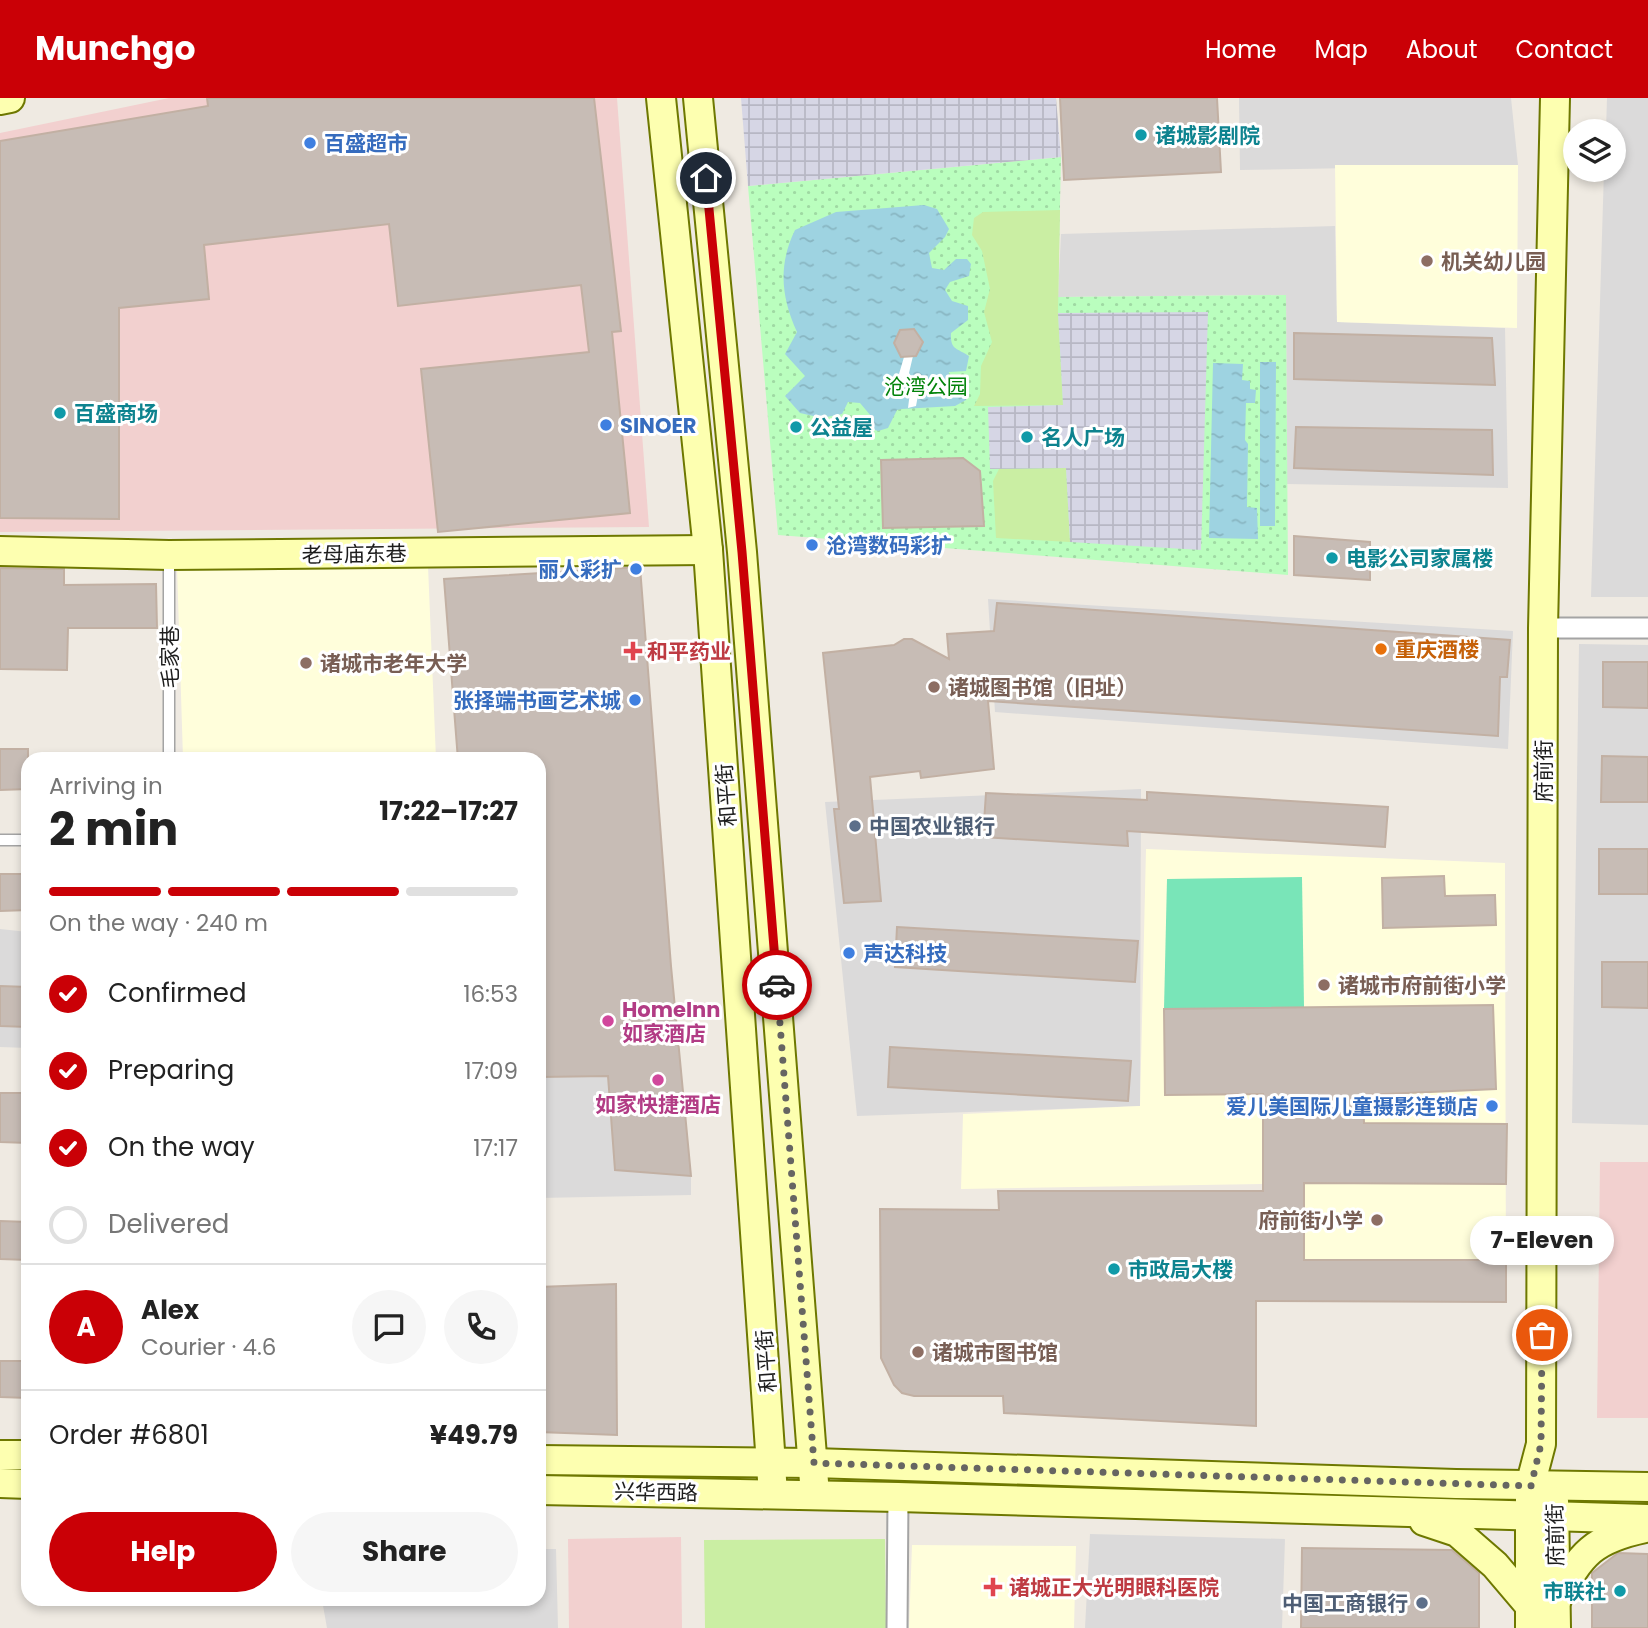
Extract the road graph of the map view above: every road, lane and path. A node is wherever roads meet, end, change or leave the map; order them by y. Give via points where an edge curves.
1 (10, 98) edge
2 (661, 98) edge
3 (698, 98) edge
4 (1555, 98) edge
5 (0, 100) edge
6 (708, 550) junction
7 (0, 551) edge
8 (169, 555) junction
9 (1543, 628) junction
10 (1648, 628) edge
11 (169, 752) edge
12 (0, 840) edge
13 (21, 840) edge
14 (0, 1454) edge
15 (21, 1455) edge
16 (546, 1461) edge
17 (773, 1463) junction
18 (814, 1463) junction
19 (0, 1483) edge
20 (21, 1483) edge
21 (1542, 1486) junction
22 (1648, 1487) edge
23 (546, 1490) edge
24 (773, 1494) junction
25 (815, 1495) junction
26 (898, 1497) junction
27 (1395, 1511) junction
28 (1542, 1517) junction
29 (1648, 1519) edge
30 (1648, 1527) edge
31 (1543, 1616) edge
32 (897, 1628) edge

1 - 5 main road
2 - 6 main road, 和平街
3 - 18 main road, 和平街 via 742,552
4 - 9 main road, 府前街
6 - 8 main road, 老母庙东巷
6 - 17 main road, 和平街
7 - 8 main road, 老母庙东巷
8 - 11 lane, 毛家巷
9 - 10 street
9 - 21 main road, 府前街
12 - 13 lane
14 - 15 main road
16 - 17 main road
17 - 18 main road
17 - 24 main road, 和平街
18 - 21 main road
18 - 25 main road, 和平街
19 - 20 main road
21 - 22 main road
21 - 28 main road, 府前街
23 - 24 main road, 兴华西路
24 - 25 main road, 兴华西路
25 - 26 main road, 兴华西路
26 - 27 main road, 兴华西路
26 - 32 street
27 - 28 main road, 兴华西路
27 - 31 main road via 1457,1532
28 - 29 main road, 兴华西路
28 - 31 main road, 府前街
30 - 31 main road via 1596,1544 1577,1561

